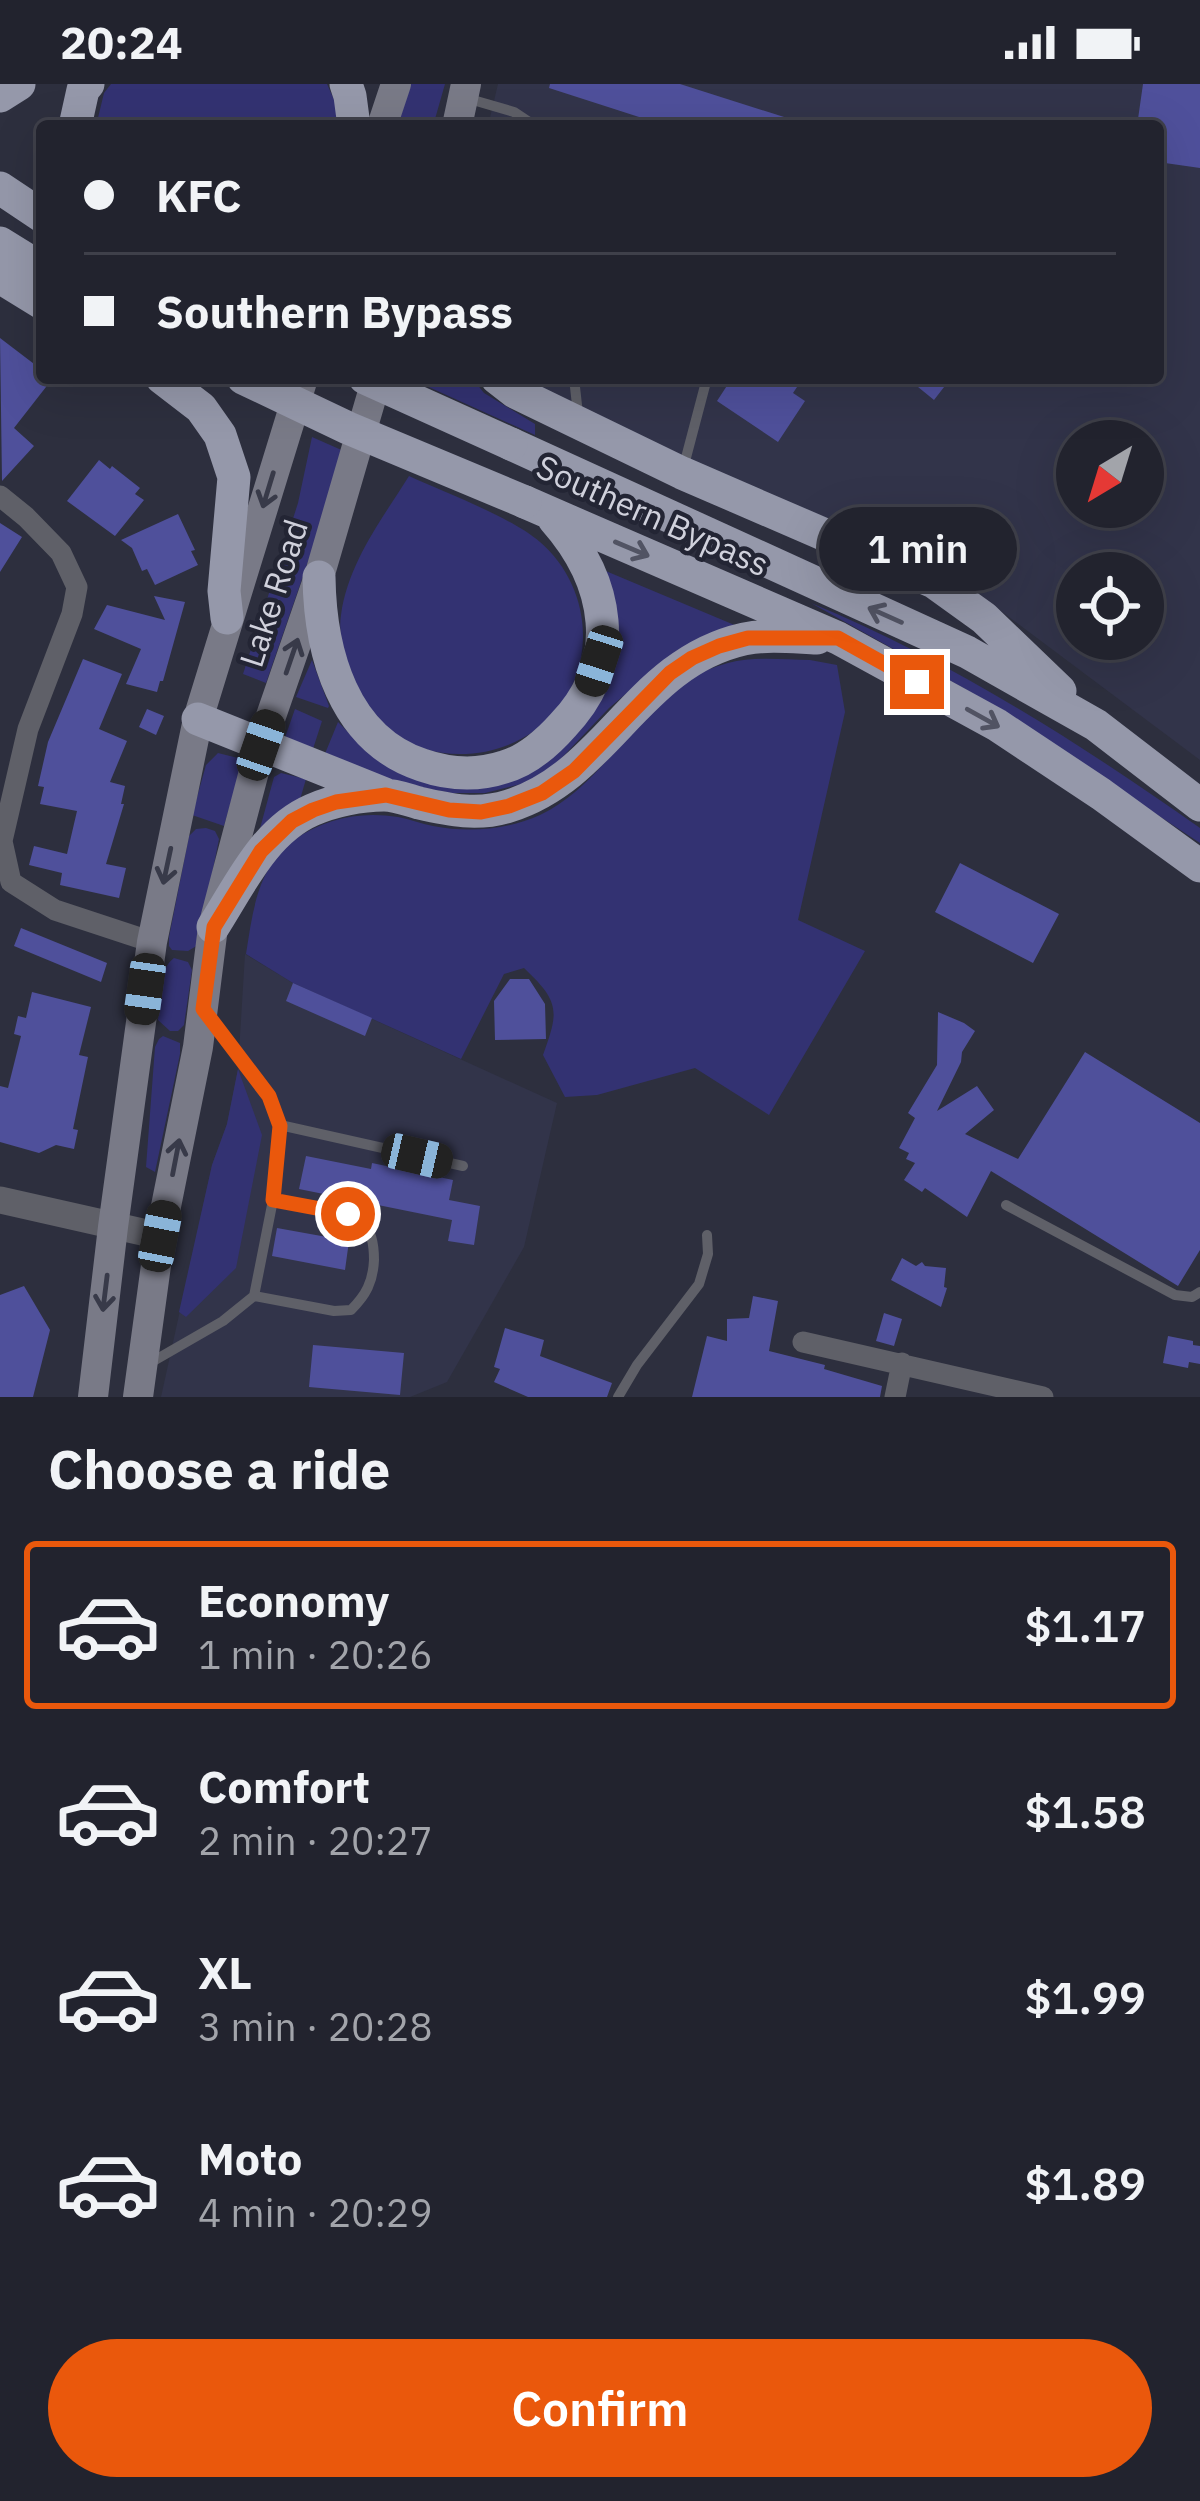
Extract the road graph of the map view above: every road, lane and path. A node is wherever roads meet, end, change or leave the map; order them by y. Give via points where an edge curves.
1 (19, 84) edge
2 (88, 84) edge
3 (346, 84) edge
4 (396, 84) edge
5 (0, 96) edge
6 (462, 102) edge
7 (76, 120) edge
8 (353, 120) edge
9 (384, 120) edge
10 (526, 120) edge
11 (0, 188) edge
12 (36, 212) edge
13 (0, 243) edge
14 (36, 265) edge
15 (0, 278) edge
16 (36, 299) edge
17 (170, 384) edge
18 (256, 384) edge
19 (301, 384) edge
20 (374, 384) edge
21 (378, 384) edge
22 (505, 384) edge
23 (575, 384) edge
24 (705, 384) edge
25 (579, 423) junction
26 (682, 473) junction
27 (0, 496) edge
28 (537, 507) junction
29 (319, 577) junction
30 (227, 618) junction
31 (838, 638) junction
32 (198, 719) junction
33 (1096, 725) junction
34 (261, 745) junction
35 (386, 795) junction
36 (1200, 805) edge
37 (1200, 866) edge
38 (214, 927) junction
39 (152, 942) junction
40 (203, 1009) junction
41 (280, 1126) junction
42 (463, 1166) dead end
43 (0, 1200) edge
44 (273, 1200) junction
45 (1006, 1205) dead end
46 (113, 1227) junction
47 (706, 1234) dead end
48 (160, 1236) junction
49 (1200, 1292) edge
50 (254, 1296) junction
51 (803, 1342) dead end
52 (902, 1363) junction
53 (140, 1383) edge
54 (93, 1397) edge
55 (618, 1397) edge
56 (895, 1397) edge
57 (1043, 1397) edge

1 - 5 highway
2 - 7 highway
3 - 8 highway
4 - 9 main road
6 - 10 lane
11 - 12 highway
13 - 14 highway
15 - 16 highway
17 - 30 highway via 220,435 234,477
18 - 28 highway, Southern Bypass, bridge
19 -> 30 main road, Lake Road
20 - 29 main road, Lake Road
33 -> 21 highway, Southern Bypass, bridge via 967,652
22 - 25 highway
23 - 25 lane
24 - 26 lane
25 - 26 highway
26 - 33 highway via 934,582 985,618
27 - 39 street via 61,553 77,586 28,730 2,841 11,882 55,910
28 - 29 highway via 588,566 605,630 590,691 572,717 506,767 441,772 391,752 367,730 347,706 326,645
28 -> 31 highway, Southern Bypass
34 -> 29 main road, Lake Road
30 - 32 main road, Lake Road
31 - 35 highway via 748,638 692,658 574,771 509,806 449,810
31 -> 37 highway, Southern Bypass via 997,725
32 - 34 highway
32 -> 39 main road, Lake Road
33 - 36 highway, Southern Bypass
34 - 35 highway
34 - 38 main road, Lake Road
35 - 38 highway via 336,802 292,821 261,851
38 - 40 main road, Lake Road
39 - 46 main road, Lake Road
40 - 41 lane via 269,1096
48 -> 40 main road, Lake Road
41 - 42 lane
41 - 44 lane
43 - 46 street
44 - 50 lane
44 - 50 lane via 365,1224 374,1242 371,1282 351,1310
45 - 49 lane via 1175,1295
46 - 48 street
46 -> 54 main road, Lake Road
47 - 55 lane via 699,1284
48 - 53 main road, Lake Road
50 - 53 lane
51 - 52 street
52 - 56 street
52 - 57 street

